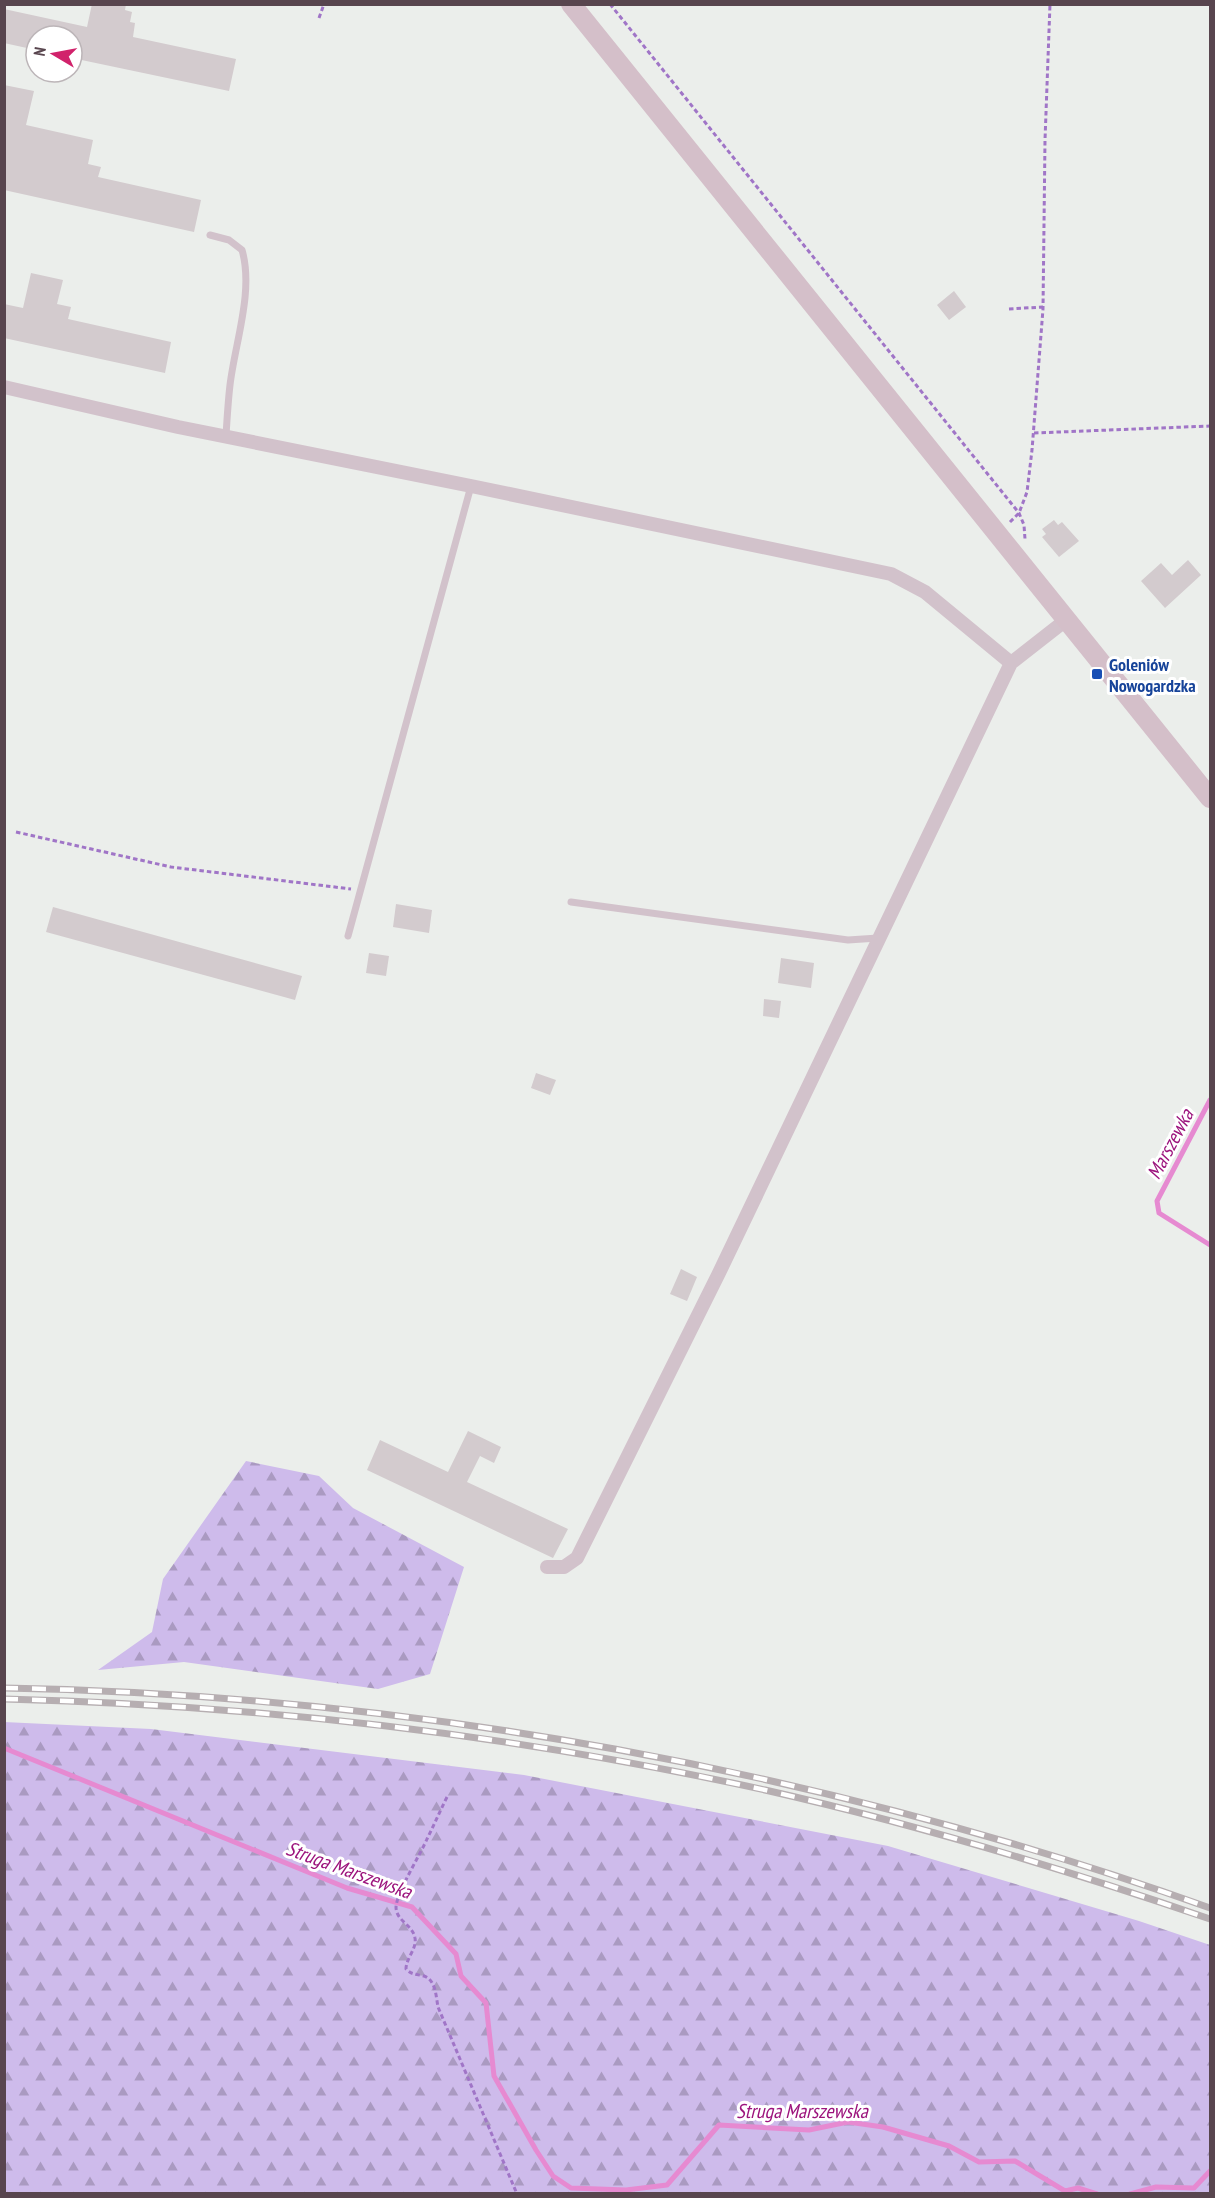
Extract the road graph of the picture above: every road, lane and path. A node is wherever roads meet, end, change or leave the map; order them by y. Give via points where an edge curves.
1 (324, 4) edge
2 (571, 4) edge
3 (610, 4) edge
4 (1050, 4) edge
5 (319, 18) dead end
6 (210, 235) dead end
7 (1043, 307) junction
8 (1009, 309) dead end
9 (4, 387) edge
10 (1210, 426) edge
11 (1034, 433) junction
12 (226, 436) junction
13 (471, 486) junction
14 (1019, 513) junction
15 (999, 534) junction
16 (1026, 549) dead end
17 (1066, 620) junction
18 (1011, 663) junction
19 (1204, 786) edge
20 (16, 832) dead end
21 (361, 891) junction
22 (571, 902) dead end
23 (348, 936) dead end
24 (878, 938) junction
25 (547, 1567) dead end
26 (447, 1797) dead end
27 (517, 2193) edge

1 - 5 path
2 - 15 street
3 - 14 path
4 - 7 path
6 - 12 lane via 229,240 242,250 246,269
7 - 8 path
7 - 11 path
9 - 12 street
10 - 11 path
11 - 14 path via 1027,492
12 - 13 street
13 - 18 street via 891,574 925,592
13 - 21 lane
14 - 15 path
14 - 16 path
15 - 17 street
17 - 18 street
17 - 19 street
18 - 24 street
20 - 21 path via 171,867
21 - 23 lane
22 - 24 lane via 848,940
24 - 25 street via 718,1275 577,1558 564,1567
26 - 27 path via 396,1907 415,1937 406,1969 431,1980 438,2007

